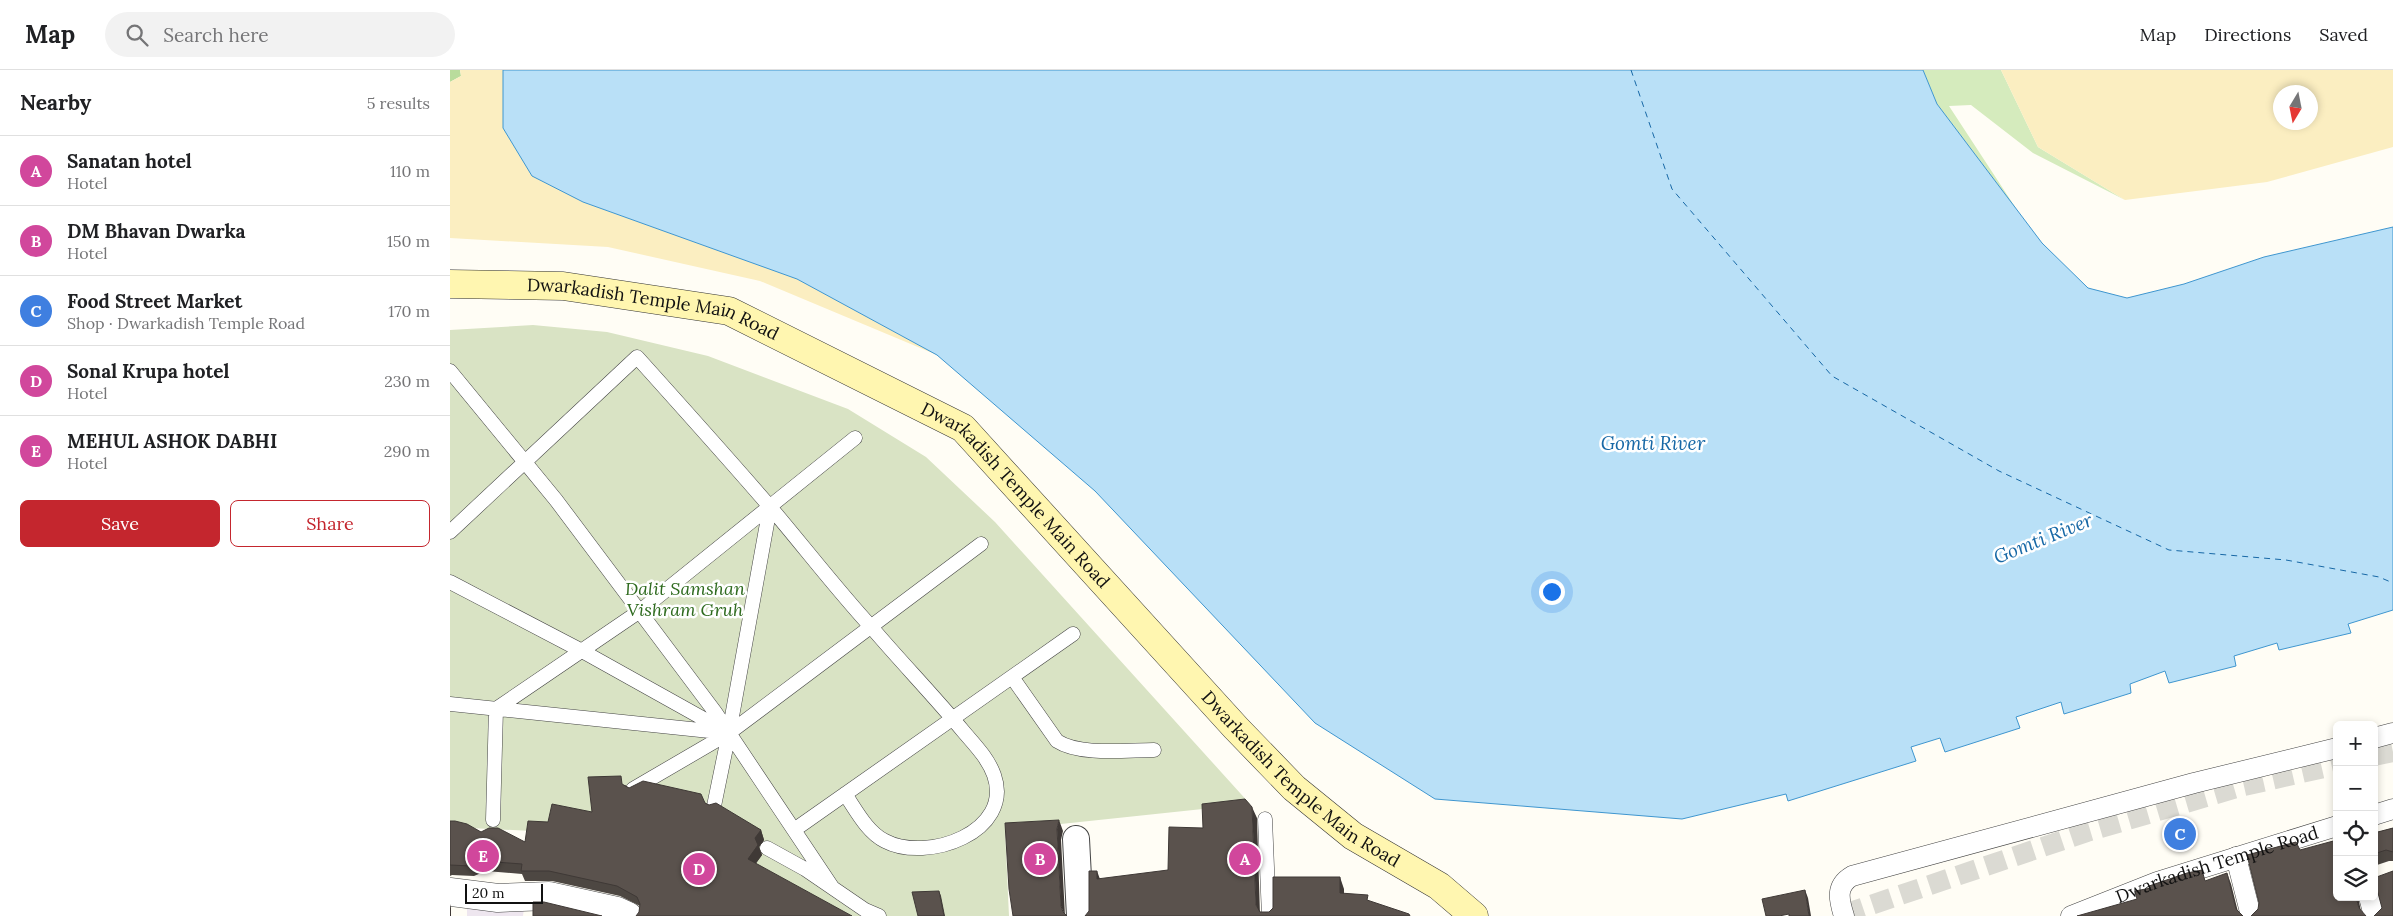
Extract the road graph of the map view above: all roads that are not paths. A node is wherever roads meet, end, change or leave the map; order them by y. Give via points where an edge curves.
1 (450, 284) edge
2 (450, 371) edge
3 (855, 438) dead end
4 (525, 462) junction
5 (770, 507) junction
6 (450, 532) edge
7 (981, 544) dead end
8 (450, 582) edge
9 (640, 612) junction
10 (871, 628) junction
11 (1074, 634) dead end
12 (582, 651) junction
13 (1012, 677) junction
14 (450, 704) edge
15 (496, 709) junction
16 (953, 719) junction
17 (729, 733) junction
18 (2393, 733) edge
19 (2378, 737) edge
20 (2333, 749) edge
21 (1154, 750) dead end
22 (633, 789) edge
23 (845, 794) junction
24 (714, 806) edge
25 (2393, 809) edge
26 (2378, 814) edge
27 (1265, 819) dead end
28 (493, 820) dead end
29 (2333, 827) edge
30 (794, 830) junction
31 (1076, 839) dead end
32 (767, 848) dead end
33 (2236, 858) junction
34 (832, 887) junction
35 (456, 901) edge
36 (2370, 901) edge
37 (529, 907) edge
38 (628, 916) edge
39 (879, 916) edge
40 (1080, 916) edge
41 (1269, 916) edge
42 (1474, 916) edge
43 (1844, 916) edge
44 (2071, 916) edge
45 (2251, 916) edge
46 (2374, 916) edge

1 - 42 main road, Dwarkadish Temple Main Road via 563,286 729,311 962,428 1294,788 1353,836 1439,886
2 - 4 lane
3 - 5 lane
4 - 5 lane via 637,357
4 - 6 lane
4 - 9 lane
5 - 9 lane
5 - 10 lane
5 - 17 lane
7 - 10 lane
8 - 12 lane
9 - 12 lane
9 - 17 lane
10 - 16 lane
10 - 17 lane
11 - 13 lane
12 - 15 lane
12 - 17 lane
13 - 16 lane
13 - 21 lane via 1057,741 1064,746 1089,750
14 - 15 lane
15 - 17 lane
15 - 28 lane
16 - 23 lane
16 - 23 lane via 987,761 994,776 996,796 989,817 971,832 952,844 905,849 883,840 868,827
17 - 22 lane
17 - 24 lane
17 - 30 lane
18 - 19 street
20 - 43 street via 2194,783 1852,876 1840,888 1839,899
23 - 30 lane
25 - 26 street
27 - 41 lane
29 - 33 street, Dwarkadish Temple Road
30 - 34 lane
31 - 40 street
32 - 34 lane
33 - 44 street, Dwarkadish Temple Road via 2158,882
33 - 45 street
34 - 39 lane
35 - 37 street via 498,898
36 - 46 street
37 - 38 street via 550,896

